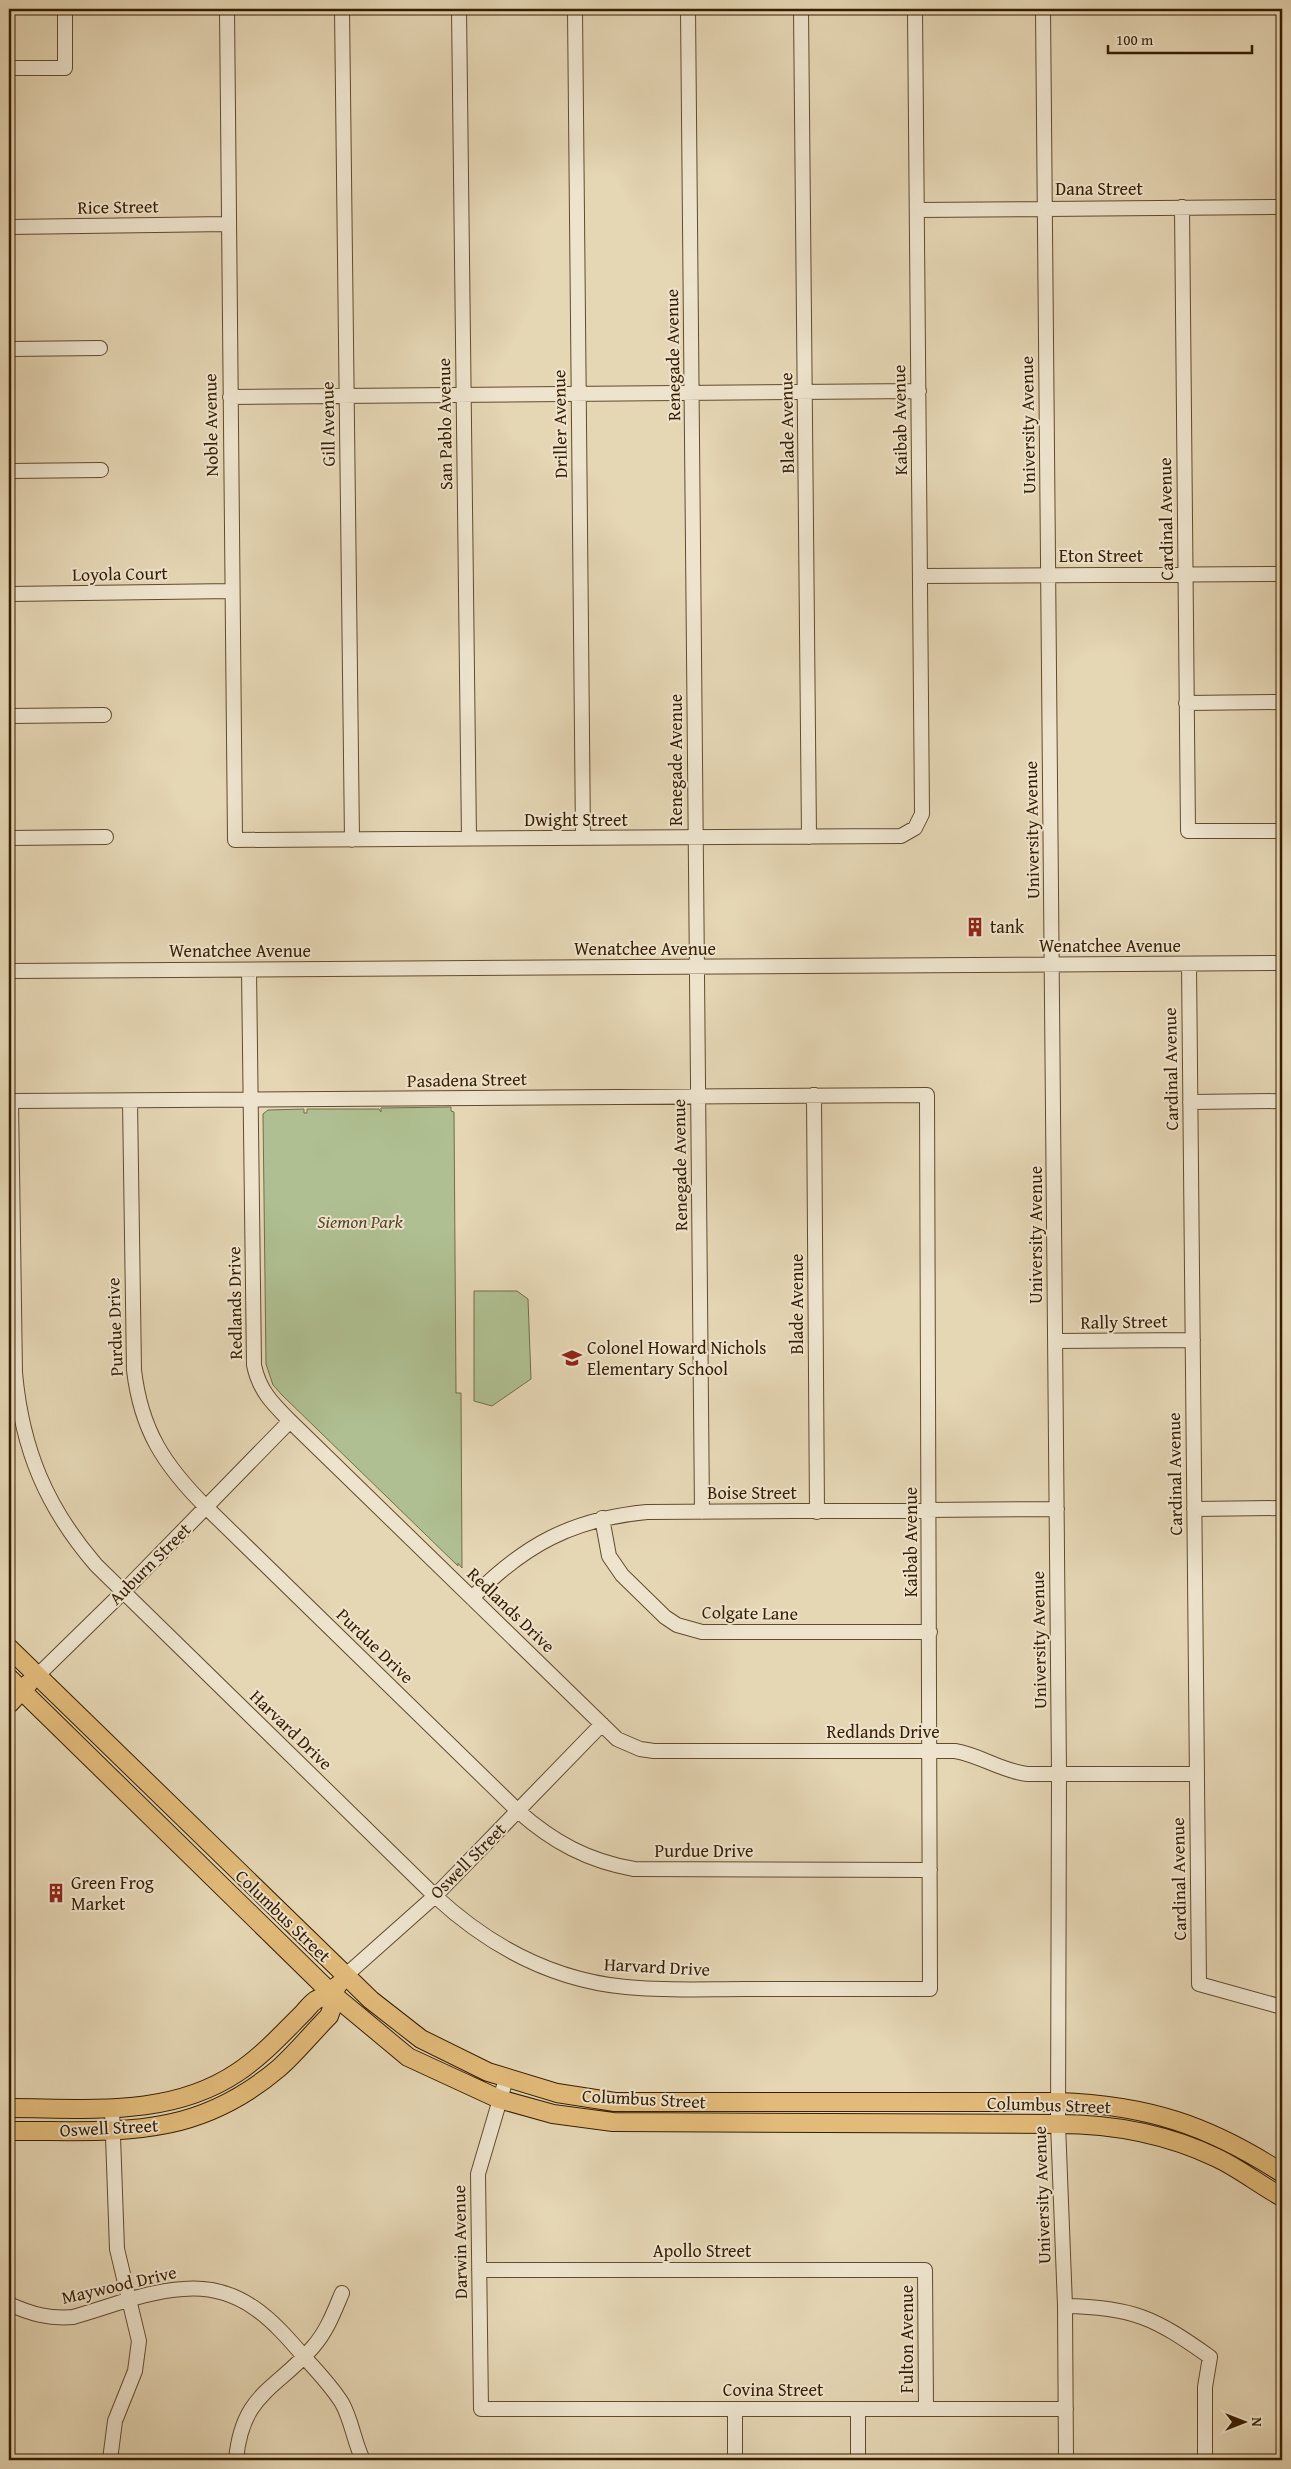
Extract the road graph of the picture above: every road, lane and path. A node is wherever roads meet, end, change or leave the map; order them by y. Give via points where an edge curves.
1 (65, 9) edge
2 (227, 9) edge
3 (342, 9) edge
4 (459, 9) edge
5 (575, 9) edge
6 (688, 9) edge
7 (802, 9) edge
8 (915, 9) edge
9 (1043, 9) edge
10 (9, 68) edge
11 (1182, 207) junction
12 (1282, 207) edge
13 (1045, 208) junction
14 (917, 210) junction
15 (228, 224) junction
16 (9, 227) edge
17 (100, 348) dead end
18 (9, 349) edge
19 (919, 391) junction
20 (805, 392) junction
21 (692, 393) junction
22 (578, 394) junction
23 (464, 395) junction
24 (347, 396) junction
25 (230, 397) junction
26 (101, 470) dead end
27 (9, 471) edge
28 (1185, 574) junction
29 (1282, 574) edge
30 (1048, 575) junction
31 (920, 576) junction
32 (232, 591) junction
33 (9, 594) edge
34 (1282, 702) edge
35 (1186, 703) junction
36 (104, 715) dead end
37 (9, 716) edge
38 (915, 828) joint
39 (1282, 831) edge
40 (106, 837) dead end
41 (809, 837) junction
42 (9, 838) edge
43 (583, 838) junction
44 (696, 838) junction
45 (469, 839) junction
46 (234, 840) joint
47 (352, 840) junction
48 (1282, 963) edge
49 (1188, 964) junction
50 (1052, 965) junction
51 (697, 967) junction
52 (249, 970) junction
53 (9, 971) edge
54 (926, 1094) joint
55 (698, 1096) junction
56 (814, 1096) junction
57 (251, 1100) junction
58 (10, 1101) edge
59 (130, 1101) junction
60 (1282, 1101) edge
61 (1190, 1102) junction
62 (1193, 1340) junction
63 (1056, 1341) junction
64 (290, 1421) junction
65 (206, 1507) junction
66 (1282, 1508) edge
67 (1057, 1509) junction
68 (1194, 1509) junction
69 (702, 1512) junction
70 (817, 1512) junction
71 (930, 1512) junction
72 (602, 1518) junction
73 (123, 1592) junction
74 (472, 1598) junction
75 (930, 1632) junction
76 (9, 1648) edge
77 (37, 1676) junction
78 (9, 1678) edge
79 (22, 1690) junction
80 (9, 1704) edge
81 (602, 1724) junction
82 (930, 1751) junction
83 (1059, 1773) junction
84 (1197, 1774) junction
85 (518, 1810) junction
86 (930, 1870) junction
87 (435, 1896) junction
88 (345, 1976) junction
89 (930, 1988) joint
90 (331, 1993) junction
91 (1282, 2007) edge
92 (506, 2079) junction
93 (499, 2099) junction
94 (1058, 2102) junction
95 (9, 2108) edge
96 (112, 2108) junction
97 (1058, 2124) junction
98 (9, 2130) edge
99 (112, 2130) junction
100 (1282, 2173) edge
101 (1282, 2197) edge
102 (479, 2270) junction
103 (925, 2270) joint
104 (342, 2293) dead end
105 (130, 2301) junction
106 (9, 2304) edge
107 (1064, 2306) junction
108 (304, 2356) junction
109 (481, 2409) joint
110 (735, 2409) junction
111 (858, 2409) junction
112 (926, 2409) junction
113 (1066, 2409) junction
114 (735, 2454) dead end
115 (110, 2460) edge
116 (236, 2460) edge
117 (363, 2460) edge
118 (858, 2460) edge
119 (1066, 2460) edge
120 (1205, 2460) edge

1 - 10 street via 65,68
2 - 15 street, Noble Avenue
3 - 24 street, Gill Avenue
4 - 23 street, San Pablo Avenue
5 - 22 street, Driller Avenue
6 - 21 street, Renegade Avenue
7 - 20 street, Blade Avenue
8 - 14 street, Kaibab Avenue
9 - 13 street, University Avenue
11 - 12 street, Dana Street
11 - 13 street, Dana Street
11 - 28 street, Cardinal Avenue
13 - 14 street, Dana Street
13 - 30 street, University Avenue
14 - 19 street, Kaibab Avenue
15 - 16 street, Rice Street
15 - 25 street, Noble Avenue
17 - 18 street
19 - 20 street
19 - 31 street, Kaibab Avenue
20 - 21 street
20 - 41 street, Blade Avenue
21 - 22 street
21 - 44 street, Renegade Avenue
22 - 23 street
22 - 43 street, Driller Avenue
23 - 24 street
23 - 45 street, San Pablo Avenue
24 - 25 street
24 - 47 street, Gill Avenue
25 - 32 street, Noble Avenue
26 - 27 street
28 - 29 street, Eton Street
28 - 30 street, Eton Street
28 - 35 street, Cardinal Avenue
30 - 31 street, Eton Street
30 - 50 street, University Avenue
31 - 38 street, Kaibab Avenue via 922,814
32 - 33 street, Loyola Court
32 - 46 street, Noble Avenue
34 - 35 street
35 - 39 street, Cardinal Avenue via 1188,831
36 - 37 street
38 - 41 street, Dwight Street via 901,836
40 - 42 street
41 - 44 street, Dwight Street
43 - 44 street, Dwight Street
43 - 45 street, Dwight Street
44 - 51 street, Renegade Avenue
45 - 47 street, Dwight Street
46 - 47 street, Dwight Street
48 - 49 street, Wenatchee Avenue
49 - 50 street, Wenatchee Avenue
49 - 61 street, Cardinal Avenue
50 - 51 street, Wenatchee Avenue
50 - 63 street, University Avenue
51 - 52 street, Wenatchee Avenue
51 - 55 street, Renegade Avenue
52 - 53 street, Wenatchee Avenue
52 - 57 street, Redlands Drive
54 - 56 street, Pasadena Street
54 - 71 street, Kaibab Avenue
55 - 56 street, Pasadena Street
55 - 57 street, Pasadena Street
55 - 69 street, Renegade Avenue
56 - 70 street, Blade Avenue
57 - 59 street, Pasadena Street
57 - 64 street, Redlands Drive via 254,1365 261,1389
58 - 59 street, Pasadena Street
58 - 73 street, Harvard Drive via 15,1373 22,1426 38,1476 63,1523 96,1565
59 - 65 street, Purdue Drive via 136,1390 149,1433 160,1454 183,1485
60 - 61 street
61 - 62 street, Cardinal Avenue
62 - 63 street, Rally Street
62 - 68 street, Cardinal Avenue
63 - 67 street, University Avenue
64 - 65 street, Auburn Street
64 - 74 street, Redlands Drive
65 - 73 street, Auburn Street
65 - 85 street, Purdue Drive
66 - 68 street
67 - 71 street, Boise Street
67 - 83 street, University Avenue
68 - 84 street, Cardinal Avenue
69 - 70 street, Boise Street
69 - 72 street, Boise Street via 647,1512
70 - 71 street, Boise Street
71 - 75 street, Kaibab Avenue
72 - 74 street, Boise Street via 568,1529 531,1548 494,1575
72 - 75 street, Colgate Lane via 605,1544 615,1567 665,1618 690,1630
73 - 77 street, Auburn Street
73 - 87 street, Harvard Drive
74 - 81 street, Redlands Drive
75 - 82 street, Kaibab Avenue
76 - 77 main road, Columbus Street
77 - 79 main road, Auburn Street
77 - 88 main road, Columbus Street
78 - 79 main road, Columbus Street
79 - 80 main road, Auburn Street
79 - 90 main road, Columbus Street
81 - 82 street, Redlands Drive via 627,1745 654,1751
81 - 85 street, Oswell Street
82 - 83 street, Redlands Drive via 967,1753 1013,1772
82 - 86 street, Kaibab Avenue
83 - 84 street, Redlands Drive
83 - 94 street, University Avenue
84 - 91 street, Cardinal Avenue via 1199,1984
85 - 86 street, Purdue Drive via 537,1828 575,1852 634,1869
85 - 87 street, Oswell Street
86 - 89 street, Kaibab Avenue
87 - 88 street, Oswell Street
87 - 89 street, Harvard Drive via 464,1922 501,1947 549,1970 601,1984 648,1989
88 - 90 main road, Oswell Street
88 - 92 main road, Columbus Street via 421,2039
90 - 93 main road, Columbus Street via 408,2057
90 - 96 main road, Oswell Street via 315,2001 256,2059 217,2084 175,2100
90 - 99 main road, Oswell Street via 333,2005 329,2016 279,2067 241,2095 178,2123 137,2130
92 - 93 street, Darwin Avenue
92 - 94 main road, Columbus Street via 557,2093 629,2102
93 - 97 main road, Columbus Street via 553,2114 613,2122
93 - 102 street, Darwin Avenue via 478,2174
94 - 97 street, University Avenue
94 - 100 main road, Columbus Street via 1110,2105 1166,2117 1226,2139
95 - 96 main road, Oswell Street
96 - 99 street
97 - 101 main road, Columbus Street via 1108,2126 1161,2137 1217,2158
97 - 107 street, University Avenue
98 - 99 main road, Oswell Street
99 - 105 street via 117,2249
102 - 103 street, Apollo Street
102 - 109 street, Darwin Avenue
103 - 112 street, Fulton Avenue
104 - 108 street via 321,2337
105 - 106 street, Maywood Drive via 58,2318 31,2314
105 - 108 street, Maywood Drive via 184,2288 217,2291 235,2297 266,2315
105 - 115 street via 137,2328 138,2357 114,2421
107 - 113 street, University Avenue
107 - 120 street via 1098,2307 1135,2314 1166,2327 1210,2357 1205,2387
108 - 116 street via 257,2401 242,2428
108 - 117 street, Maywood Drive via 342,2404
109 - 110 street, Covina Street
110 - 111 street, Covina Street
110 - 114 street
111 - 112 street, Covina Street
111 - 118 street
112 - 113 street, Covina Street
113 - 119 street, University Avenue

